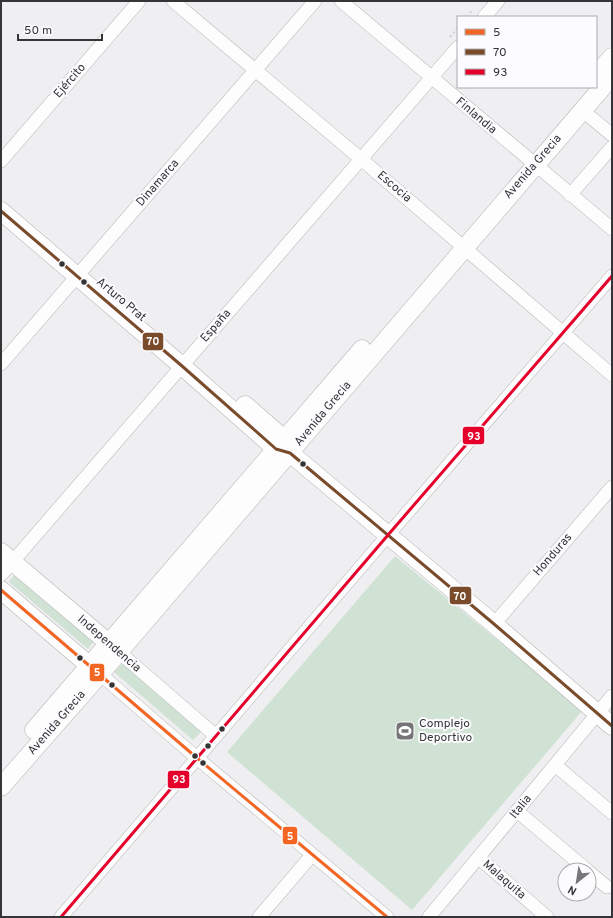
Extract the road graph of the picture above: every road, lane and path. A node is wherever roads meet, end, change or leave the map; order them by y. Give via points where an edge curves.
1 (139, 1) edge
2 (174, 1) edge
3 (315, 1) edge
4 (341, 1) edge
5 (498, 1) edge
6 (485, 16) edge
7 (457, 48) edge
8 (612, 57) edge
9 (255, 70) junction
10 (601, 74) edge
11 (432, 78) junction
12 (585, 88) edge
13 (594, 88) edge
14 (582, 110) junction
15 (612, 136) edge
16 (612, 147) edge
17 (361, 159) junction
18 (1, 161) edge
19 (530, 161) junction
20 (570, 195) junction
21 (1, 199) edge
22 (1, 211) edge
23 (612, 229) edge
24 (460, 244) junction
25 (80, 272) junction
26 (612, 276) edge
27 (563, 333) junction
28 (186, 361) junction
29 (1, 364) edge
30 (612, 375) edge
31 (283, 447) junction
32 (612, 487) edge
33 (388, 535) junction
34 (5, 563) edge
35 (1, 590) edge
36 (494, 624) junction
37 (114, 648) junction
38 (94, 670) junction
39 (612, 696) edge
40 (598, 713) junction
41 (612, 726) edge
42 (216, 736) junction
43 (197, 758) junction
44 (555, 765) junction
45 (1, 769) edge
46 (1, 787) edge
47 (517, 811) junction
48 (612, 813) edge
49 (312, 855) junction
50 (479, 858) junction
51 (577, 862) edge
52 (597, 879) edge
53 (607, 887) dead end
54 (62, 917) edge
55 (259, 917) edge
56 (387, 917) edge
57 (429, 917) edge
58 (547, 917) edge

1 - 18 street, Ejército
2 - 9 street, Escocia
3 - 9 street, Dinamarca
4 - 11 street, Finlandia
5 - 6 street
7 - 11 street, España
8 - 10 main road, Avenida Grecia
9 - 17 street, Escocia
9 - 25 street, Dinamarca
11 - 17 street, España
11 - 19 street, Finlandia
12 - 19 main road, Avenida Grecia
13 - 14 main road, Avenida Grecia
14 - 15 street
14 - 19 main road, Avenida Grecia
16 - 20 street
17 - 24 street, Escocia
17 - 28 street, España
19 - 20 street, Finlandia
19 - 24 main road, Avenida Grecia
20 - 23 street, Finlandia
21 - 25 main road, Arturo Prat
22 - 25 main road, Arturo Prat
24 - 27 street, Escocia
24 - 31 main road, Avenida Grecia
25 - 28 main road, Arturo Prat
25 - 29 street, Dinamarca
26 - 27 street
27 - 30 street, Escocia
27 - 33 street
28 - 31 main road, Arturo Prat
28 - 34 street, España
31 - 33 main road, Arturo Prat
31 - 37 main road, Avenida Grecia
32 - 36 street, Honduras
33 - 36 main road, Arturo Prat
33 - 42 street
34 - 37 main road, Independencia
35 - 38 main road
36 - 40 main road, Arturo Prat
37 - 38 main road, Avenida Grecia
37 - 42 street, Independencia
38 - 43 street
38 - 45 main road, Avenida Grecia
38 - 46 main road, Avenida Grecia
39 - 40 street, Italia
40 - 41 main road, Arturo Prat
40 - 44 street, Italia
42 - 43 street
43 - 49 street
43 - 54 street
44 - 47 street, Italia
44 - 48 street
47 - 50 street, Italia
47 - 51 street
49 - 55 street
49 - 56 street
50 - 57 street, Italia
50 - 58 street, Malaquita
52 - 53 street

